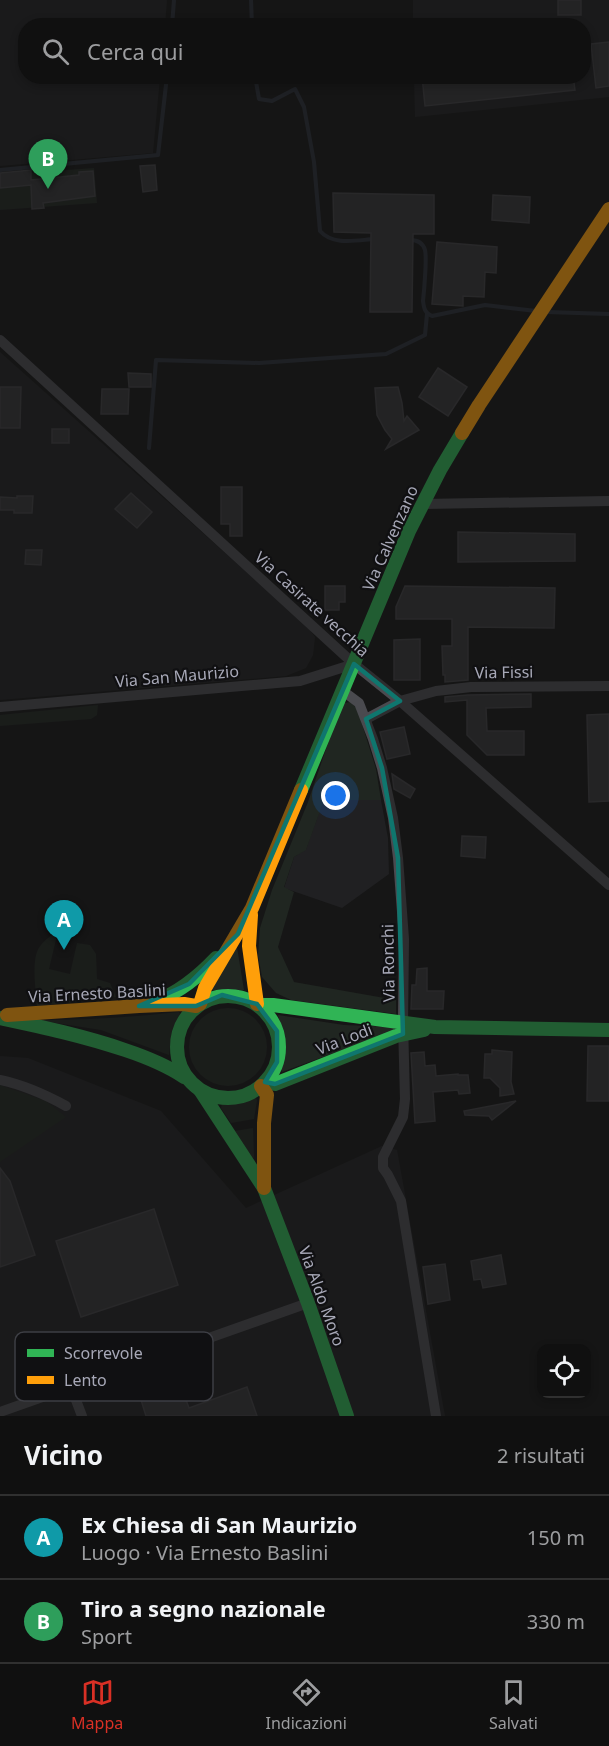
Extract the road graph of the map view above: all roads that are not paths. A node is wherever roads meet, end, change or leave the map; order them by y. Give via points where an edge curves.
1 (609, 209) edge
2 (0, 340) edge
3 (609, 501) edge
4 (423, 504) junction
5 (354, 664) junction
6 (609, 686) edge
7 (343, 691) junction
8 (400, 701) junction
9 (0, 707) edge
10 (366, 719) junction
11 (609, 885) edge
12 (252, 908) junction
13 (238, 934) junction
14 (198, 1005) junction
15 (258, 1005) junction
16 (139, 1006) junction
17 (0, 1017) edge
18 (403, 1029) junction
19 (609, 1030) edge
20 (0, 1080) edge
21 (263, 1084) junction
22 (196, 1087) junction
23 (66, 1106) dead end
24 (264, 1188) junction
25 (308, 1303) junction
26 (213, 1337) edge
27 (31, 1401) edge
28 (76, 1401) edge
29 (0, 1412) edge
30 (82, 1416) edge
31 (347, 1416) edge
32 (436, 1416) edge

1 - 4 main road, Via Calvenzano via 478,405
2 - 5 street, Via Casirate vecchia
3 - 4 street
4 - 5 main road, Via Calvenzano
5 - 7 main road, Via Calvenzano
5 - 8 street, Via Casirate vecchia
5 - 9 street, Via San Maurizio via 300,681
6 - 8 street, Via Fissi via 471,687
7 - 10 street, Via Ronchi via 359,704
7 - 12 main road, Via Calvenzano
8 - 10 street, Via Fissi
8 - 11 street, Via Casirate vecchia
10 - 18 street, Via Ronchi via 382,768 398,858 404,939
12 - 13 main road, Via Calvenzano
12 - 15 main road, Via Calvenzano via 249,946
13 - 14 main road, Via Calvenzano
13 - 16 main road via 189,984 173,995
14 - 15 main road via 211,998 234,995
14 - 16 main road, Via Ernesto Baslini
14 - 22 main road via 184,1019 177,1044 179,1062
15 - 18 main road, Via Lodi
15 - 21 main road via 274,1024 280,1046 277,1062
16 - 17 main road, Via Ernesto Baslini
17 - 22 main road, Via Ernesto Baslini via 126,1050 173,1069
18 - 19 main road, Via Lodi
18 - 21 main road, Via Lodi via 275,1084
18 - 32 street, Via Ronchi via 403,1117 384,1157 383,1168 401,1201
20 - 23 street via 43,1092
21 - 22 main road via 247,1095 231,1098 214,1096
21 - 24 main road, Via Aldo Moro via 267,1095
22 - 24 main road, Via Aldo Moro
24 - 25 main road, Via Aldo Moro
25 - 26 street
25 - 31 main road, Via Aldo Moro
27 - 29 street
28 - 30 street

